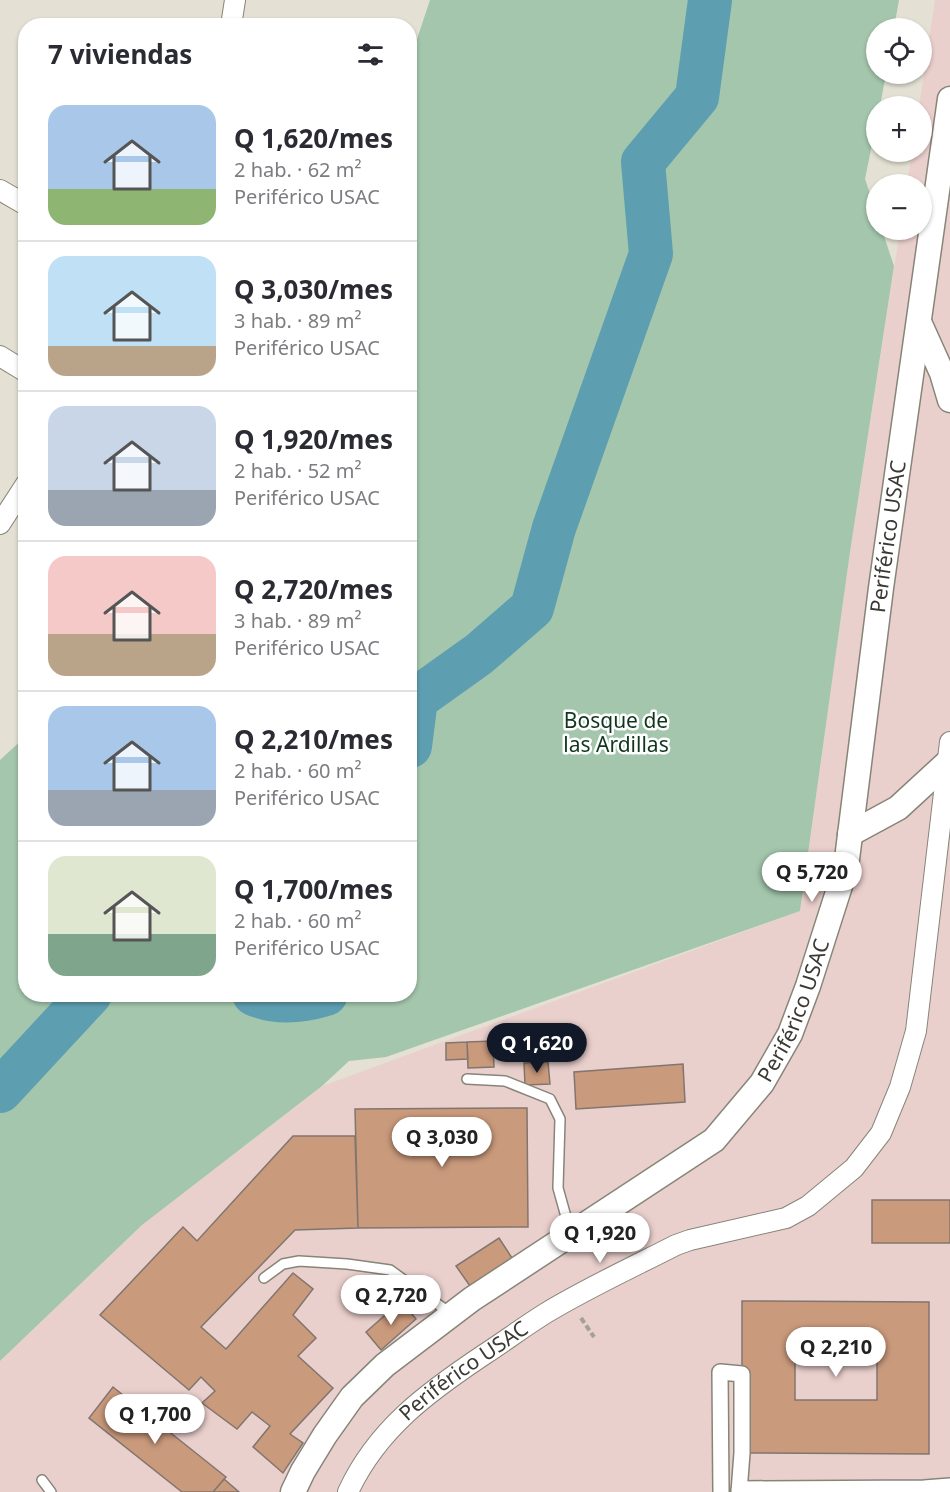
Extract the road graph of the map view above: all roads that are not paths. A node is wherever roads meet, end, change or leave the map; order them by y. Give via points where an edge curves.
1 (235, 0) edge
2 (232, 18) edge
3 (950, 99) edge
4 (0, 190) edge
5 (18, 200) edge
6 (919, 322) junction
7 (0, 356) edge
8 (18, 367) edge
9 (950, 400) edge
10 (18, 496) edge
11 (0, 524) edge
12 (949, 752) edge
13 (850, 834) junction
14 (467, 1079) dead end
15 (571, 1234) junction
16 (264, 1278) dead end
17 (452, 1315) junction
18 (42, 1480) dead end
19 (950, 1486) edge
20 (739, 1490) edge
21 (51, 1492) edge
22 (293, 1492) edge
23 (348, 1492) edge
24 (720, 1492) edge

1 - 2 street
3 - 6 street, Periférico USAC
4 - 5 street
6 - 9 street
6 - 13 street, Periférico USAC
7 - 8 street
10 - 11 street
12 - 13 street via 898,808
12 - 23 street, Periférico USAC via 916,1031 900,1087 881,1132 860,1159 808,1206 786,1218 676,1245 547,1312 448,1379 395,1422 358,1469
13 - 15 street, Periférico USAC via 846,867 808,986 790,1034 762,1083 714,1140
14 - 15 lane via 505,1081 550,1099 560,1119 558,1188
15 - 17 street, Periférico USAC
16 - 17 lane via 283,1264 299,1261 390,1270
17 - 22 street, Periférico USAC via 385,1365 352,1397
18 - 21 lane
19 - 20 street
20 - 24 street via 742,1374 720,1372

